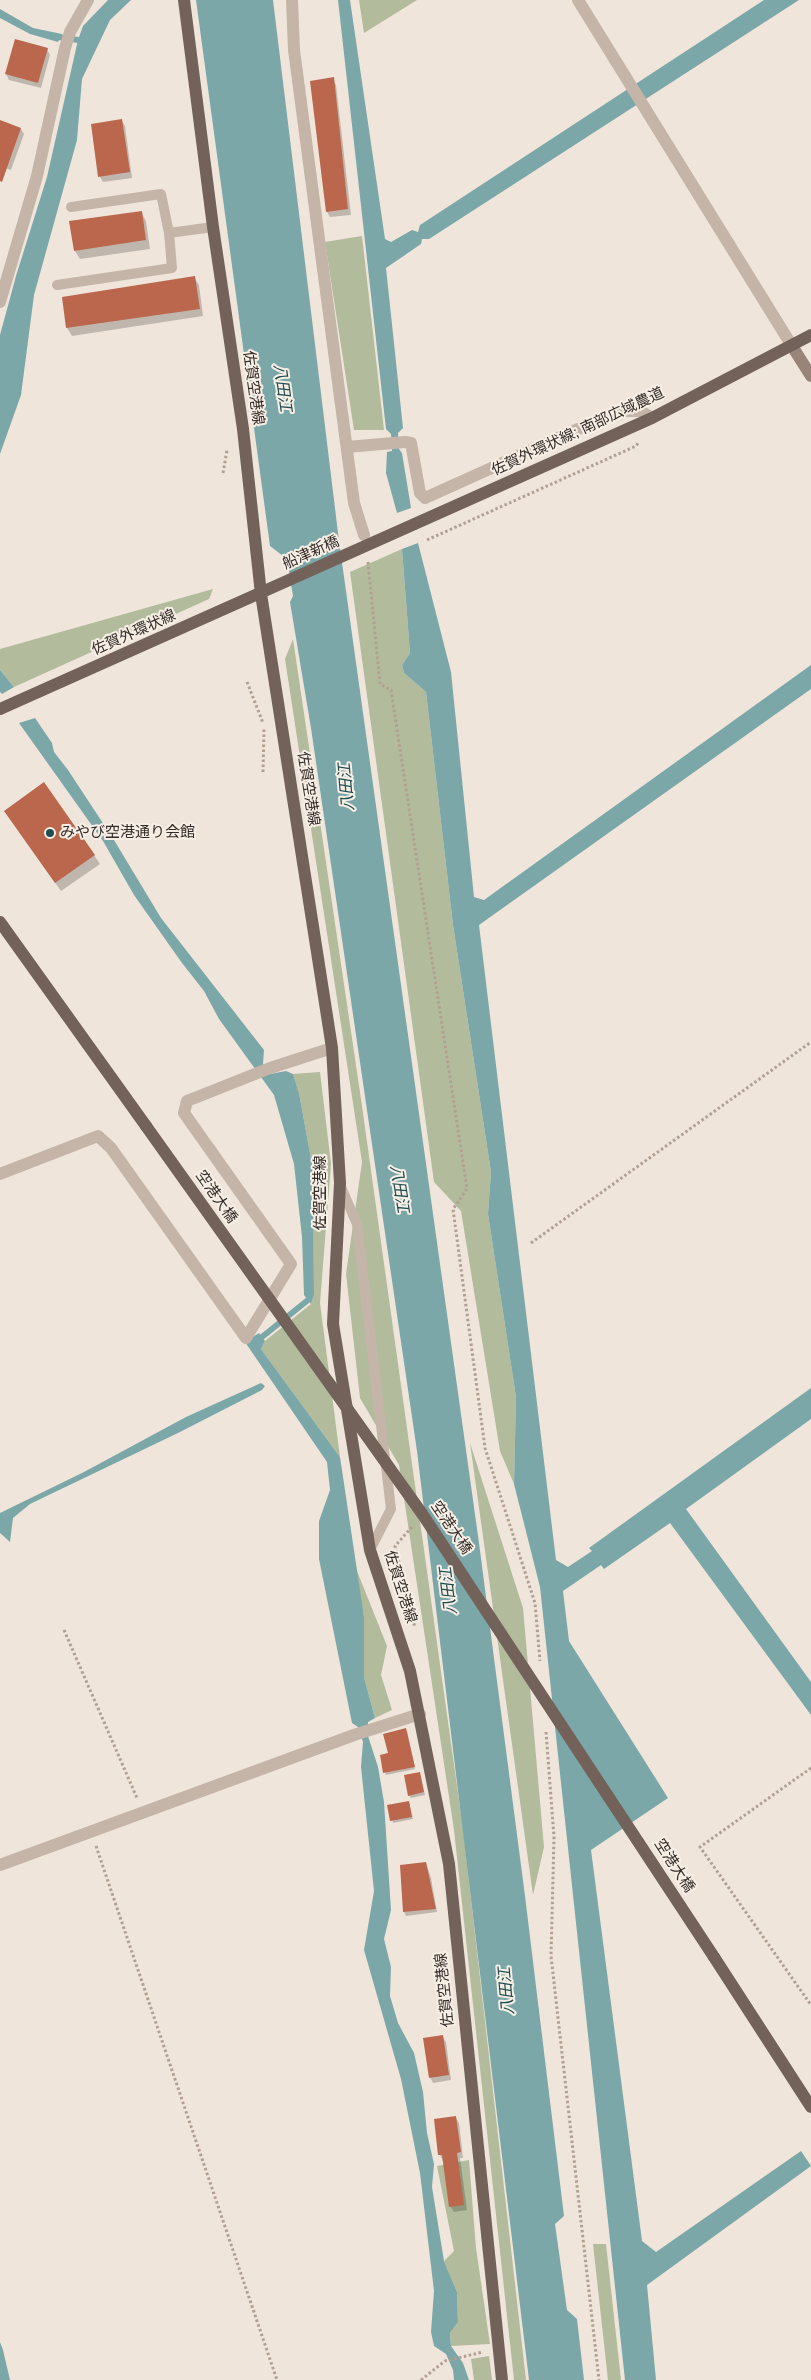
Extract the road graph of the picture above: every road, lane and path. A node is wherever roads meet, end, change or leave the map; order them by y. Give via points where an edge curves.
1 (88, 0) edge
2 (184, 0) edge
3 (292, 0) edge
4 (578, 0) edge
5 (71, 207) dead end
6 (213, 227) junction
7 (169, 233) junction
8 (57, 286) dead end
9 (0, 302) edge
10 (811, 336) edge
11 (792, 346) junction
12 (811, 376) edge
13 (652, 418) junction
14 (347, 447) junction
15 (364, 535) dead end
16 (427, 540) dead end
17 (355, 551) joint
18 (368, 556) dead end
19 (279, 584) joint
20 (261, 594) junction
21 (247, 682) dead end
22 (0, 709) edge
23 (264, 726) dead end
24 (0, 922) edge
25 (811, 1042) edge
26 (332, 1048) junction
27 (0, 1174) edge
28 (340, 1183) junction
29 (530, 1243) dead end
30 (423, 1515) junction
31 (370, 1550) junction
32 (64, 1630) dead end
33 (417, 1636) dead end
34 (540, 1662) dead end
35 (420, 1714) junction
36 (546, 1730) dead end
37 (811, 1768) edge
38 (143, 1812) junction
39 (91, 1832) junction
40 (0, 1865) edge
41 (811, 2005) edge
42 (811, 2107) edge
43 (464, 2356) dead end
44 (277, 2380) edge
45 (421, 2380) edge
46 (502, 2380) edge
47 (599, 2380) edge

1 - 9 street via 65,48 37,176
2 - 6 main road, 佐賀空港線
3 - 14 street via 294,50
4 - 11 street
5 - 7 lane via 161,194
6 - 7 lane
6 - 20 main road, 佐賀空港線 via 243,430
7 - 8 lane via 172,268
10 - 11 main road, 佐賀外環状線; 南部広域農道
11 - 12 street
11 - 13 main road, 佐賀外環状線; 南部広域農道
13 - 14 street via 641,411 618,411 425,498 420,493 411,443
13 - 16 path via 636,446
13 - 17 main road, 佐賀外環状線; 南部広域農道
14 - 15 street via 354,503
17 - 19 main road, 船津新橋
18 - 34 path via 380,684 391,690 467,1189 453,1209 485,1448 535,1603
19 - 20 main road, 佐賀外環状線
20 - 22 main road, 佐賀外環状線
20 - 26 main road, 佐賀空港線
21 - 23 path
24 - 30 main road, 空港大橋, bridge
25 - 29 path
26 - 27 street via 270,1068 187,1101 184,1113 291,1264 246,1338 111,1148 98,1136
26 - 28 main road, 佐賀空港線
28 - 31 main road, 佐賀空港線 via 333,1324
28 - 31 lane via 357,1224 392,1509
30 - 33 path via 395,1546
30 - 42 main road, 空港大橋, bridge
31 - 35 main road, 佐賀空港線 via 410,1671
32 - 38 path
35 - 38 street
35 - 46 main road, 佐賀空港線 via 448,1864
36 - 47 path via 554,1837 551,1956
37 - 41 path via 700,1847
38 - 39 street
39 - 40 street
39 - 44 path
43 - 45 path via 445,2361

